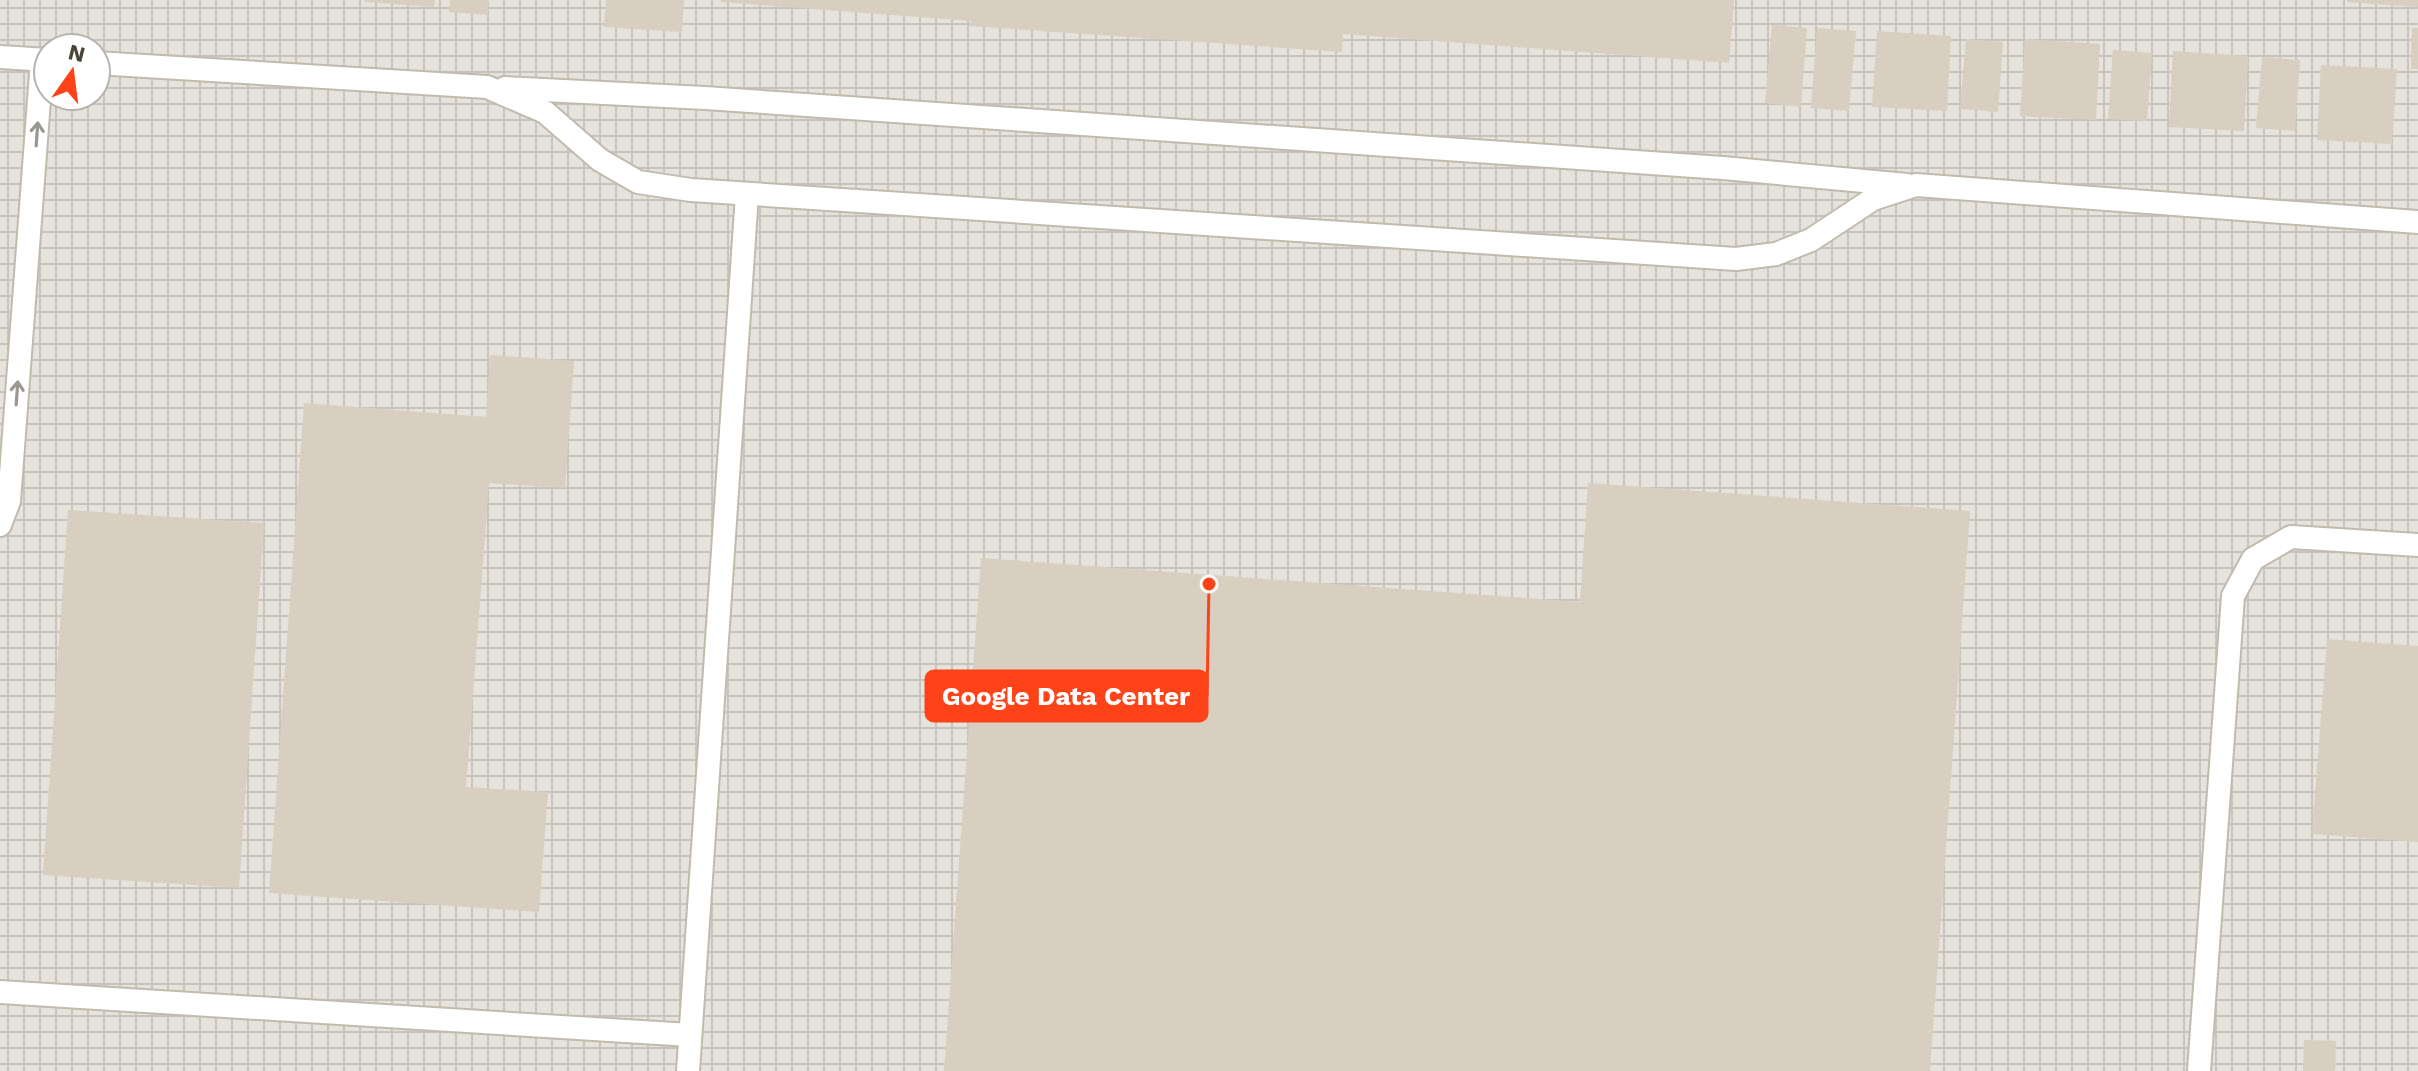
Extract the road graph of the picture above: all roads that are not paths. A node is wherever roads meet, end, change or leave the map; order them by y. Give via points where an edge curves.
1 (0, 57) edge
2 (32, 59) edge
3 (112, 64) edge
4 (487, 87) junction
5 (41, 112) edge
6 (1916, 185) junction
7 (747, 194) junction
8 (2418, 222) edge
9 (0, 525) edge
10 (2418, 545) edge
11 (0, 992) edge
12 (690, 1035) junction
13 (688, 1071) edge
14 (2199, 1071) edge

1 - 2 lane
3 - 4 lane
4 - 6 lane via 1643,162
4 - 7 lane via 545,112 600,160 638,182
9 -> 5 lane via 9,501
6 - 7 lane via 1873,199 1811,240 1776,254 1736,259
6 - 8 lane
7 - 12 lane
10 - 14 lane via 2291,537 2253,559 2233,596
11 - 12 lane
12 - 13 lane

